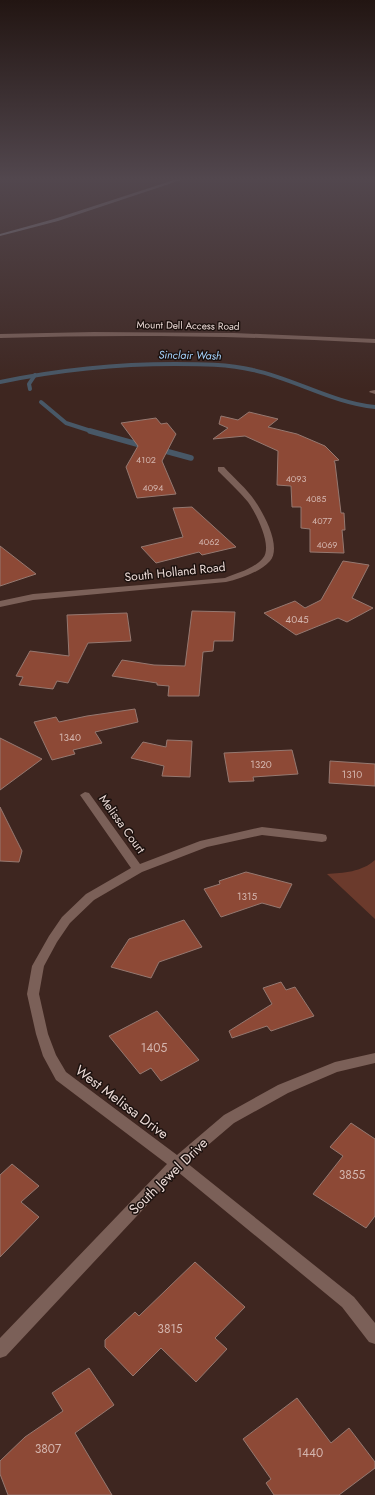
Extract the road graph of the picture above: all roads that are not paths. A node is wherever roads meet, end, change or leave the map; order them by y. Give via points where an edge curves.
1 (0, 336) edge
2 (375, 341) edge
3 (221, 469) dead end
4 (0, 604) edge
5 (85, 795) dead end
6 (322, 838) dead end
7 (138, 869) junction
8 (375, 1058) edge
9 (177, 1163) junction
10 (375, 1336) edge
11 (0, 1350) edge

1 - 2 street, Mount Dell Access Road via 154,333
3 - 4 street, South Holland Road via 252,502 268,536 271,548 267,559 253,569 226,580 33,598
5 - 7 street, Melissa Court
6 - 7 street, West Melissa Drive via 262,831 204,844
7 - 9 street, West Melissa Drive via 90,898 66,920 38,966 33,994 42,1034 61,1076
8 - 9 street, South Jewel Drive via 335,1067 283,1089 229,1119
9 - 10 street, West Melissa Drive via 348,1302
9 - 11 street, South Jewel Drive

